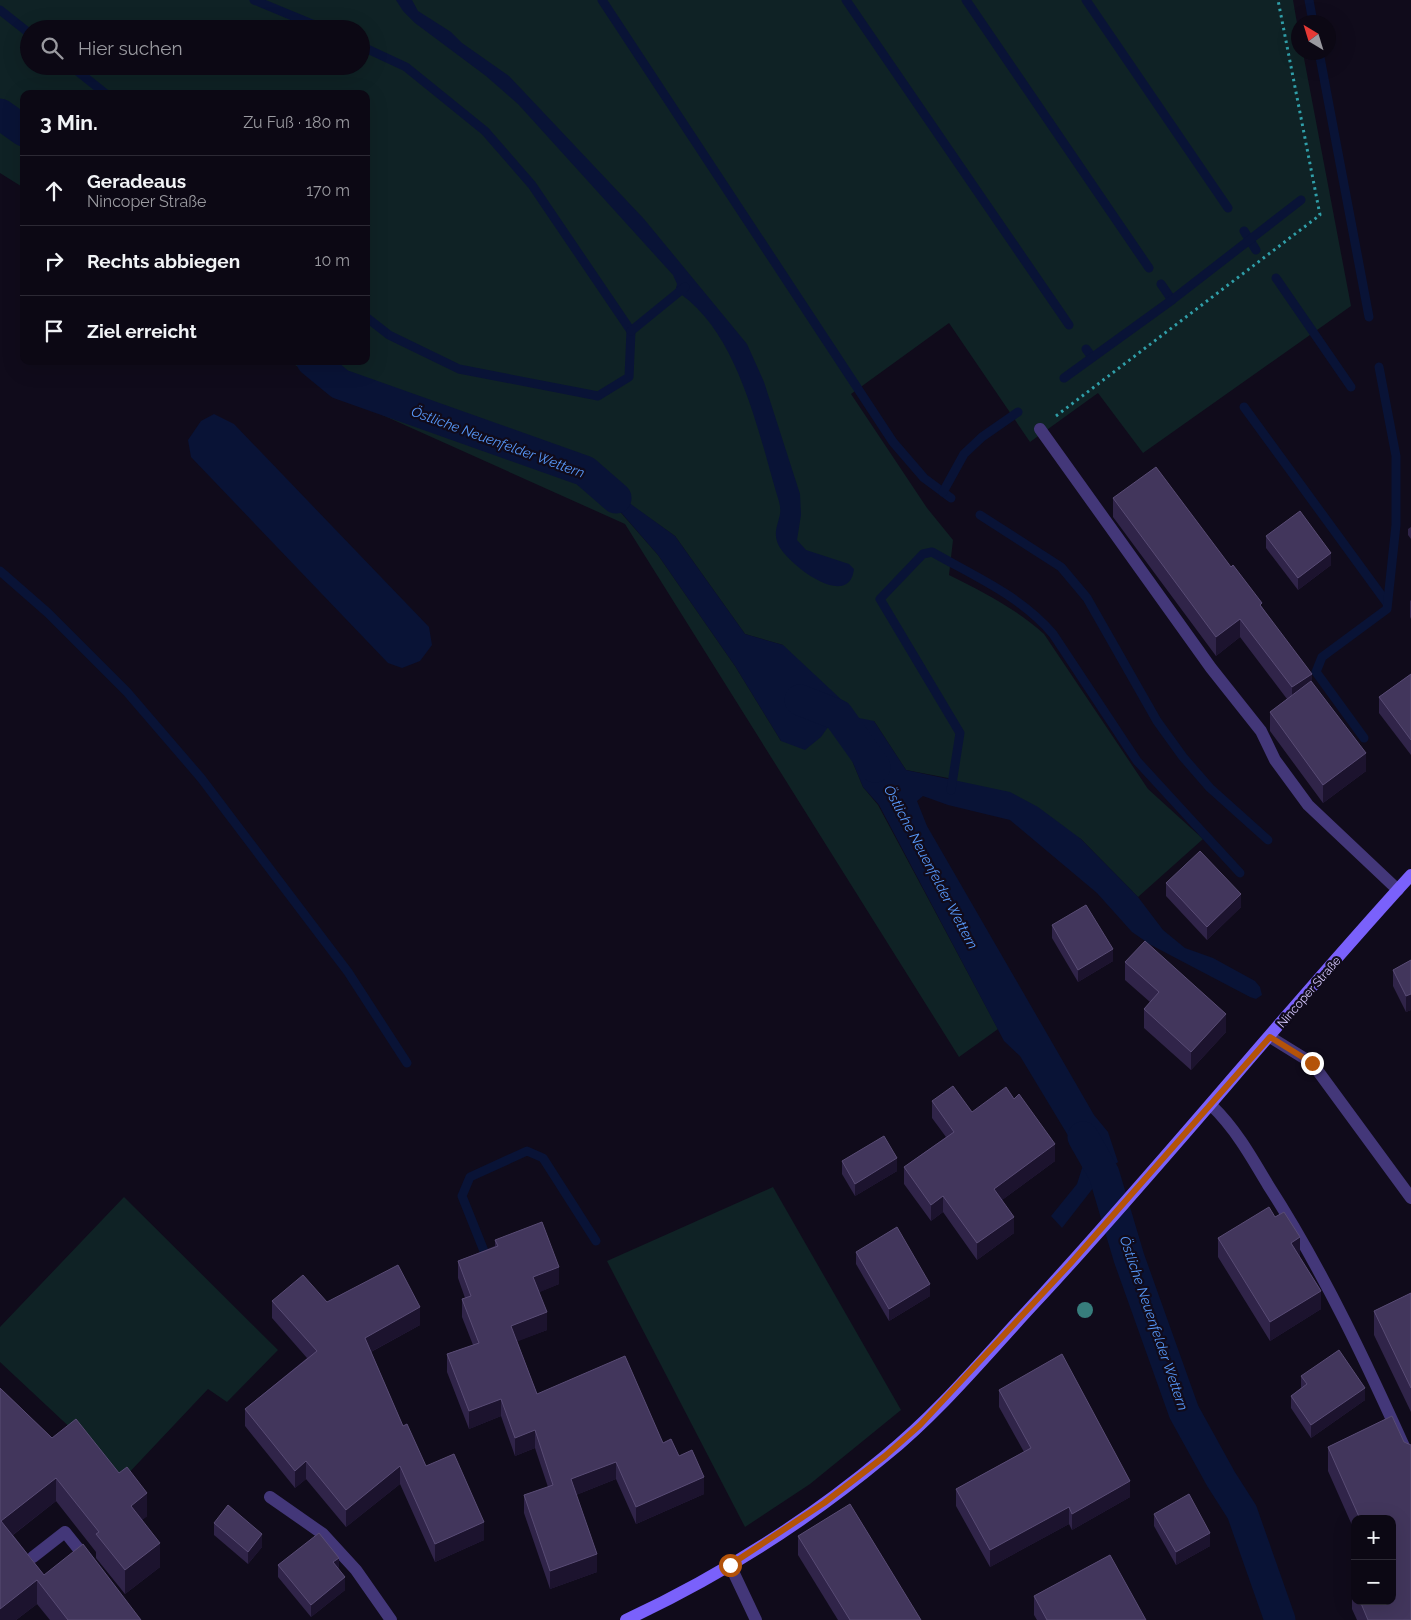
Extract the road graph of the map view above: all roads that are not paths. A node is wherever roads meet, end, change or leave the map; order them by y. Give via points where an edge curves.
1 (1040, 429) road end
2 (1411, 875) edge
3 (1398, 890) junction
4 (1270, 1037) junction
5 (1211, 1105) junction
6 (1411, 1198) edge
7 (1411, 1462) edge
8 (270, 1497) dead end
9 (33, 1557) dead end
10 (730, 1565) junction
11 (95, 1568) edge
12 (391, 1620) edge
13 (626, 1620) edge
14 (756, 1620) edge

1 - 3 lane via 1211,668 1261,731 1275,760 1308,805
2 - 3 main road, Nincoper Straße
3 - 4 main road, Nincoper Straße
4 - 5 main road, Nincoper Straße
4 - 6 lane via 1312,1063
5 - 7 lane via 1229,1122 1298,1231
5 - 10 main road, Nincoper Straße via 1070,1264 926,1418 885,1456 824,1503
8 - 12 lane via 323,1534 356,1570
9 - 11 lane via 65,1532
10 - 13 main road, Nincoper Straße
10 - 14 lane

